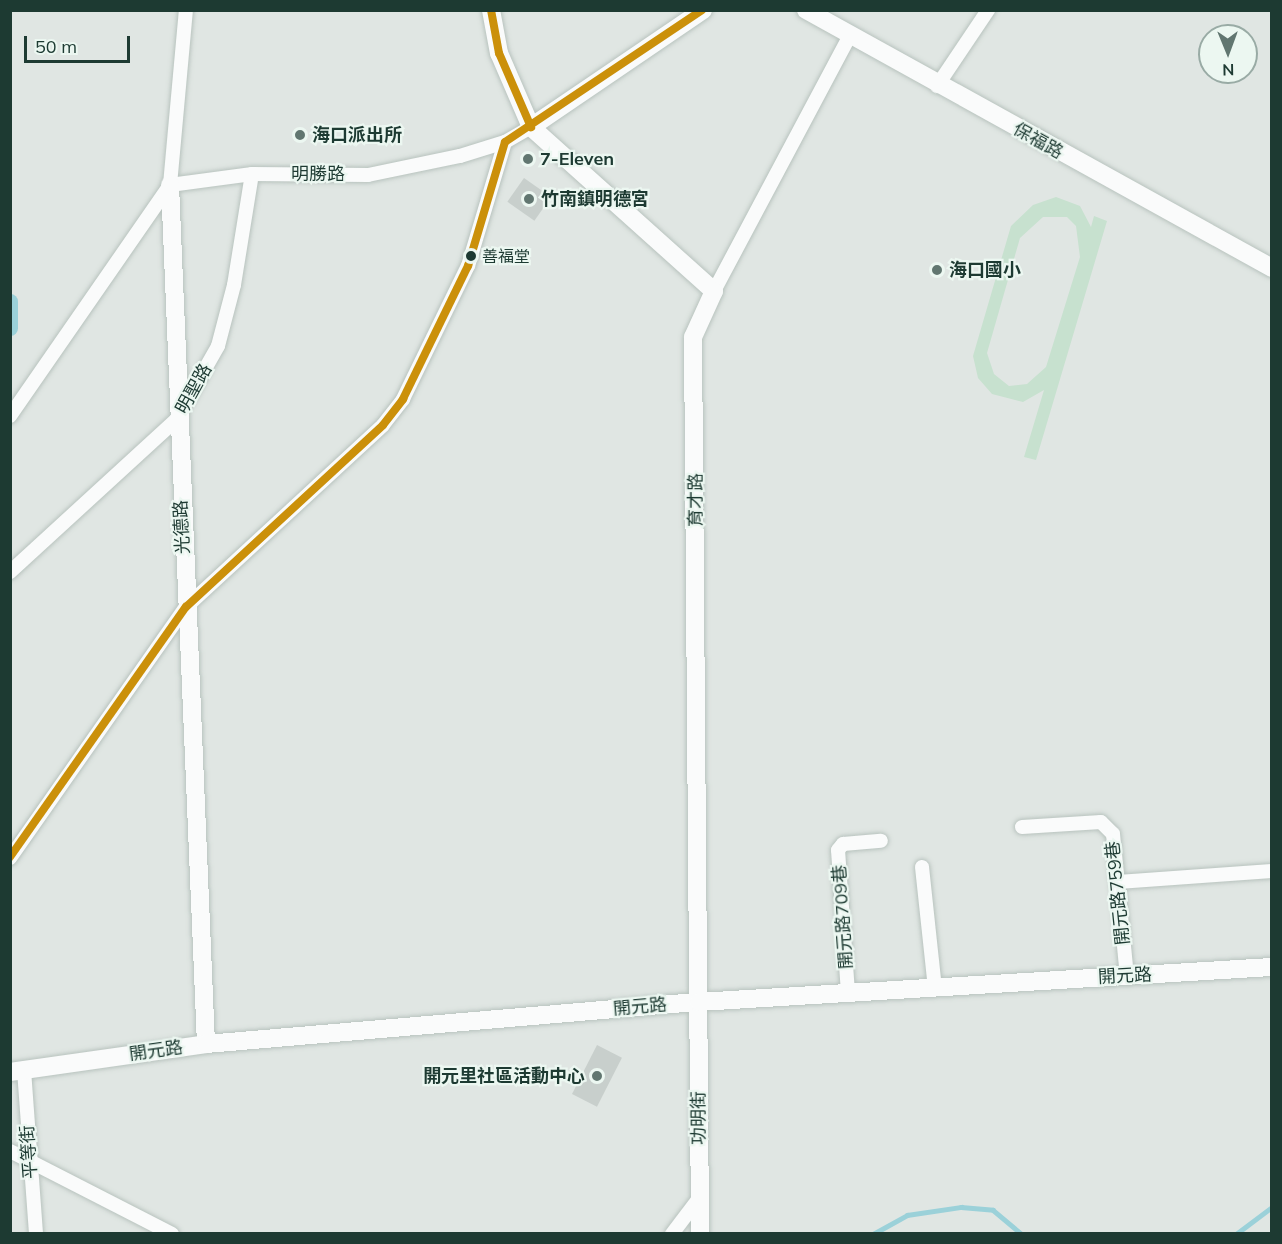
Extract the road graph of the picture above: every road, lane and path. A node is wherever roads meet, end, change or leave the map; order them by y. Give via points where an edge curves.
1 (186, 10) edge
2 (491, 10) edge
3 (703, 10) edge
4 (806, 10) edge
5 (988, 10) edge
6 (849, 37) junction
7 (937, 86) junction
8 (531, 127) junction
9 (505, 142) junction
10 (252, 174) junction
11 (170, 185) junction
12 (1272, 268) edge
13 (714, 291) junction
14 (10, 416) edge
15 (176, 420) junction
16 (10, 572) edge
17 (186, 608) junction
18 (1023, 827) dead end
19 (880, 842) dead end
20 (10, 858) edge
21 (922, 867) dead end
22 (1272, 871) edge
23 (1118, 882) junction
24 (1272, 967) edge
25 (1127, 976) junction
26 (935, 988) junction
27 (848, 993) junction
28 (699, 1002) junction
29 (206, 1044) junction
30 (17, 1071) edge
31 (10, 1151) edge
32 (29, 1161) junction
33 (700, 1197) junction
34 (36, 1233) edge
35 (172, 1233) edge
36 (672, 1233) edge
37 (700, 1233) edge

1 - 11 street, 光德路
2 - 8 street via 500,53
3 - 8 street, 明勝路
4 - 6 street, 保福路
5 - 7 street
6 - 7 street, 保福路
6 - 13 street, 育才路
7 - 12 street, 保福路
8 - 9 street, 明勝路
8 - 13 street
9 - 10 street, 明勝路 via 368,175
9 - 17 street via 468,266 403,399 383,425
10 - 11 street, 明勝路
10 - 15 street, 明聖路 via 234,285 218,346
11 - 14 street
11 - 15 street, 光德路
13 - 28 street, 育才路 via 693,337
15 - 16 street, 明聖路
15 - 17 street, 光德路
17 - 20 street
17 - 29 street, 光德路
18 - 23 street, 開元路759巷 via 1101,822 1113,834
19 - 27 street, 開元路709巷 via 843,844 838,850
21 - 26 street
22 - 23 street
23 - 25 street, 開元路759巷
24 - 25 street, 開元路
25 - 26 street, 開元路
26 - 27 street, 開元路
27 - 28 street, 開元路
28 - 29 street, 開元路
28 - 33 street, 功明街
29 - 30 street, 開元路
30 - 32 street, 平等街
31 - 32 street
32 - 34 street, 平等街
32 - 35 street
33 - 36 street
33 - 37 street, 功明街

